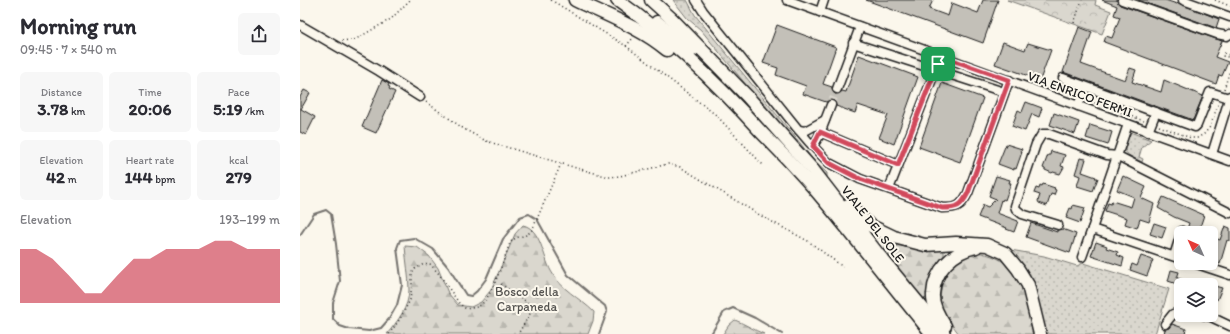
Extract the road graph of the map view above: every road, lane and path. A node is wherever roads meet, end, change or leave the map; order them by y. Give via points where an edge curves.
1 (410, 0) edge
2 (551, 0) edge
3 (575, 0) edge
4 (617, 0) edge
5 (626, 0) edge
6 (651, 0) edge
7 (657, 0) edge
8 (696, 0) edge
9 (787, 0) edge
10 (824, 0) edge
11 (1082, 0) edge
12 (1122, 0) edge
13 (1183, 0) edge
14 (1215, 0) edge
15 (1230, 6) edge
16 (820, 12) junction
17 (1230, 17) edge
18 (672, 19) junction
19 (1074, 23) dead end
20 (300, 25) edge
21 (860, 27) junction
22 (1230, 34) edge
23 (634, 37) dead end
24 (330, 42) junction
25 (853, 43) junction
26 (626, 46) junction
27 (941, 56) junction
28 (936, 70) junction
29 (1063, 78) dead end
30 (1009, 80) junction
31 (1085, 87) junction
32 (837, 89) tunnel mouth
33 (1004, 92) junction
34 (748, 96) junction
35 (420, 97) joint
36 (1230, 97) edge
37 (831, 105) tunnel mouth
38 (1078, 106) junction
39 (1156, 112) junction
40 (748, 117) junction
41 (825, 120) junction
42 (1128, 124) junction
43 (799, 130) junction
44 (820, 132) junction
45 (1148, 132) junction
46 (813, 146) junction
47 (1212, 154) junction
48 (1118, 156) junction
49 (1230, 161) edge
50 (561, 164) junction
51 (763, 165) dead end
52 (898, 165) junction
53 (814, 170) junction
54 (889, 189) junction
55 (1230, 213) edge
56 (1058, 225) dead end
57 (1092, 229) junction
58 (987, 245) junction
59 (1082, 257) dead end
60 (1174, 257) edge
61 (843, 267) dead end
62 (1215, 270) edge
63 (1230, 275) edge
64 (501, 284) dead end
65 (1174, 314) edge
66 (1218, 320) edge
67 (1165, 324) dead end
68 (1230, 326) edge
69 (389, 334) edge
70 (518, 334) edge
71 (932, 334) edge
72 (944, 334) edge
73 (950, 334) edge
74 (1040, 334) edge

1 - 24 path via 391,19 356,39
2 - 26 path
3 - 40 highway via 658,42
4 - 40 highway via 686,56
5 - 34 highway via 671,32
6 - 18 highway
7 - 18 highway
8 - 43 street
9 - 16 street, VIA ENRICO FERMI
10 - 16 street
11 - 19 path
12 - 22 street via 1217,34
13 - 17 street
14 - 15 path
16 - 21 street, VIA ENRICO FERMI
18 - 34 highway
20 - 24 street
21 - 25 street
21 - 27 street, VIA ENRICO FERMI
23 - 26 path
24 - 35 street
25 - 28 street
25 - 32 street
26 - 51 path via 716,115
27 - 28 street
27 - 30 street, VIA ENRICO FERMI
28 - 33 street
28 - 52 street
29 - 31 street
30 - 33 street
30 - 38 street, VIA ENRICO FERMI
31 - 38 street
31 - 39 street
33 - 54 street via 963,203 953,208 942,208
34 - 53 highway, VIALE DEL SOLE
35 - 50 path via 464,129 486,141
36 - 39 street via 1210,92 1195,127
36 - 47 street
37 - 41 street
38 - 42 street, VIA ENRICO FERMI
39 - 45 street
40 - 71 highway, VIALE DEL SOLE via 811,185
41 - 43 street via 805,131
41 - 44 street
42 - 45 street, VIA ENRICO FERMI
42 - 48 street
43 - 46 street
44 - 46 street
44 - 52 street
45 - 47 street, VIA ENRICO FERMI
46 - 54 street via 829,163 860,179
47 - 49 street, VIA ENRICO FERMI
48 - 55 street
48 - 56 street via 1107,155 1049,134 1042,134 1036,144 1015,206 1022,214
48 - 57 street
50 - 61 path via 609,176 620,176 668,164 680,167 808,241
50 - 69 path via 530,234 517,237 510,243 496,281 479,306 466,309 430,264 422,265 412,274 410,300
52 - 54 street
53 - 58 highway via 868,226 894,237 925,244
53 - 72 highway, VIALE DEL SOLE via 878,254
57 - 59 street
57 - 60 street
58 - 73 highway via 968,248 957,254 944,266 936,279 933,295 937,313
58 - 74 highway via 1005,253 1028,285
62 - 63 street
64 - 70 path via 534,307
65 - 67 street
66 - 68 street

